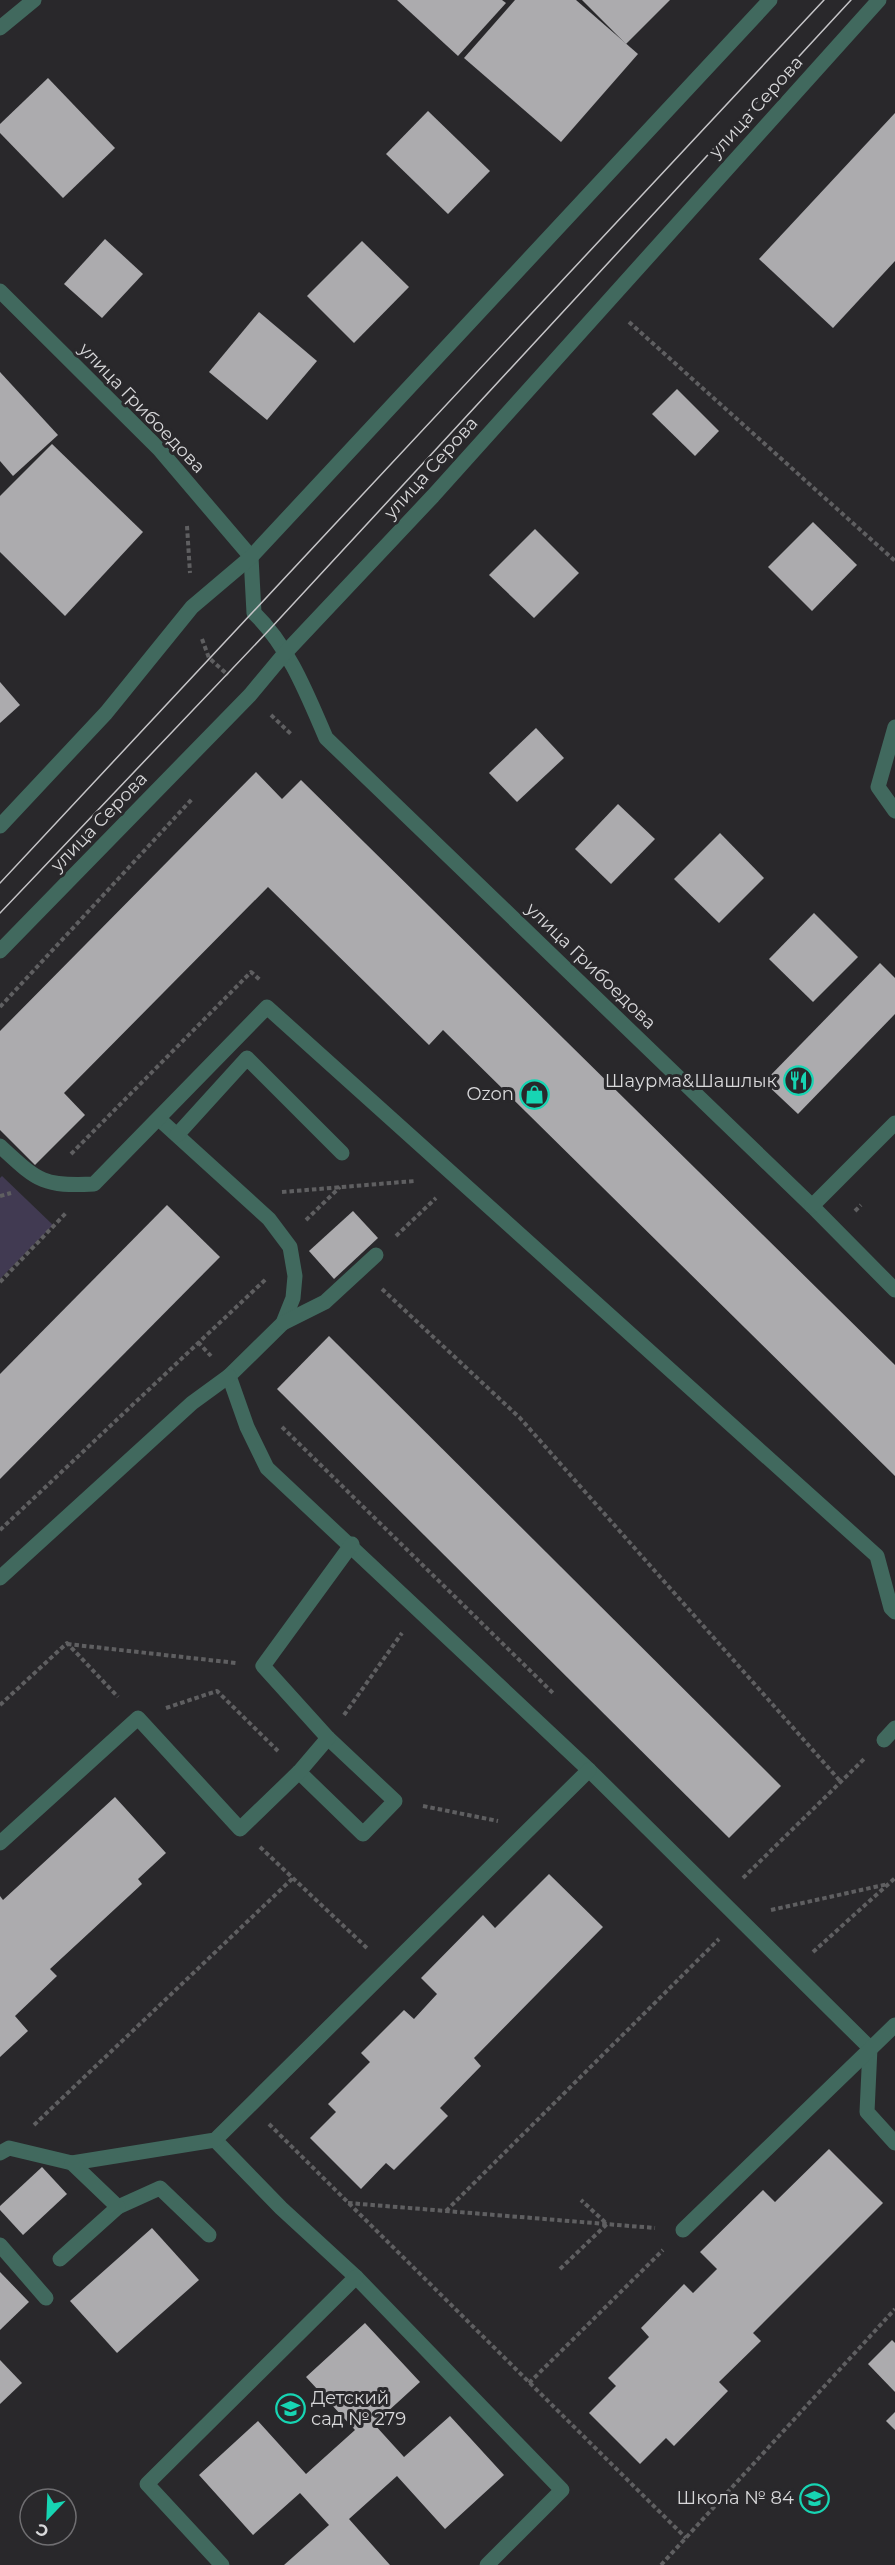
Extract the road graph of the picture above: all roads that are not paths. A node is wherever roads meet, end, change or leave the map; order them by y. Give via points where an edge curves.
1 (34, 0) edge
2 (770, 0) edge
3 (879, 0) edge
4 (0, 28) edge
5 (0, 291) edge
6 (251, 557) junction
7 (285, 653) junction
8 (895, 727) edge
9 (895, 812) edge
10 (0, 826) edge
11 (0, 951) edge
12 (159, 1119) junction
13 (895, 1124) edge
14 (177, 1135) junction
15 (0, 1146) edge
16 (342, 1153) dead end
17 (812, 1206) junction
18 (375, 1255) dead end
19 (895, 1290) edge
20 (283, 1323) junction
21 (229, 1376) junction
22 (351, 1544) junction
23 (0, 1578) edge
24 (895, 1612) edge
25 (895, 1728) edge
26 (328, 1738) junction
27 (884, 1740) road end
28 (589, 1770) junction
29 (299, 1772) junction
30 (0, 1843) edge
31 (895, 2025) edge
32 (870, 2048) junction
33 (215, 2140) junction
34 (895, 2143) edge
35 (5, 2151) edge
36 (72, 2163) junction
37 (118, 2207) junction
38 (683, 2230) road end
39 (209, 2235) dead end
40 (0, 2245) edge
41 (60, 2259) dead end
42 (356, 2277) junction
43 (46, 2298) dead end
44 (222, 2565) edge
45 (487, 2565) edge

1 - 4 street
2 - 6 street
3 - 7 street, улица Серова via 433,496
5 - 6 street, улица Грибоедова via 159,449
6 - 7 street, улица Грибоедова via 254,614 270,629
6 - 10 street via 192,607 106,712
7 - 11 street, улица Серова via 250,696
7 - 17 street, улица Грибоедова via 326,738
8 - 9 street via 878,787
12 - 14 street
12 - 15 street via 94,1184 64,1186 43,1182
12 - 24 street via 267,1007 877,1556
13 - 17 street
14 - 16 street via 247,1058
14 - 20 street via 269,1219 290,1247 295,1276 293,1298
17 - 19 street, улица Грибоедова
18 - 20 street via 325,1302
20 - 21 street
21 - 22 street via 247,1428 267,1468
21 - 23 street via 192,1403
22 - 26 street via 263,1666
22 - 28 street
25 - 27 street
26 - 29 street
26 - 29 street via 395,1801 363,1834
28 - 32 street
28 - 33 street
29 - 30 street via 240,1829 138,1718
31 - 32 street
32 - 34 street via 867,2112
32 - 38 street
33 - 36 street
33 - 42 street
35 - 36 street
36 - 37 street
37 - 39 street via 159,2188
37 - 41 street
40 - 43 street
42 - 44 street via 147,2484
42 - 45 street via 562,2490

